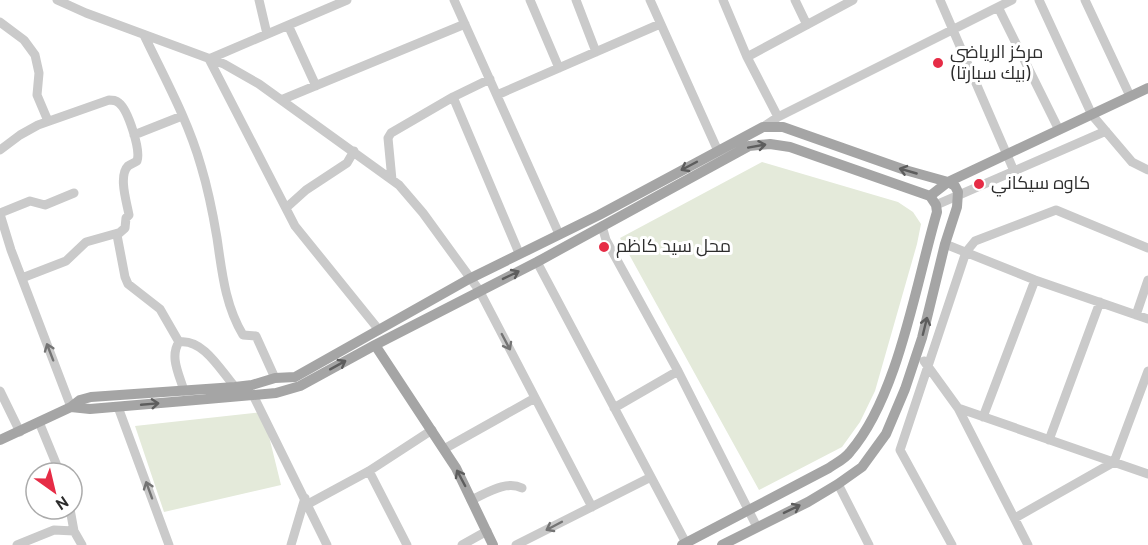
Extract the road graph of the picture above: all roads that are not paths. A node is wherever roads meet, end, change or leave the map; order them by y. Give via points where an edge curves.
1 (57, 0) edge
2 (259, 0) edge
3 (347, 0) edge
4 (454, 0) edge
5 (530, 0) edge
6 (576, 0) edge
7 (650, 0) edge
8 (723, 0) edge
9 (795, 0) edge
10 (853, 0) edge
11 (940, 0) edge
12 (1012, 0) edge
13 (1040, 0) edge
14 (1085, 0) edge
15 (998, 7) junction
16 (0, 22) edge
17 (465, 24) junction
18 (660, 24) junction
19 (288, 25) junction
20 (807, 25) junction
21 (953, 30) junction
22 (267, 34) junction
23 (144, 35) junction
24 (597, 52) junction
25 (747, 57) junction
26 (209, 59) junction
27 (559, 68) junction
28 (490, 79) junction
29 (316, 86) junction
30 (1148, 88) edge
31 (496, 95) junction
32 (1130, 96) junction
33 (453, 97) junction
34 (281, 100) junction
35 (1092, 115) junction
36 (182, 116) junction
37 (778, 117) junction
38 (48, 120) junction
39 (763, 127) junction
40 (1059, 130) junction
41 (1106, 131) junction
42 (134, 135) junction
43 (0, 150) edge
44 (354, 151) junction
45 (718, 151) junction
46 (1007, 154) junction
47 (1148, 170) edge
48 (1014, 171) junction
49 (392, 180) junction
50 (948, 182) junction
51 (74, 194) dead end
52 (959, 195) junction
53 (933, 201) junction
54 (286, 208) junction
55 (0, 214) edge
56 (602, 226) junction
57 (118, 233) junction
58 (559, 234) junction
59 (3, 238) edge
60 (945, 244) junction
61 (1148, 248) edge
62 (966, 252) junction
63 (519, 253) junction
64 (537, 262) junction
65 (22, 278) junction
66 (469, 279) junction
67 (1148, 279) edge
68 (1035, 280) junction
69 (479, 290) junction
70 (1100, 302) junction
71 (1136, 315) junction
72 (1148, 319) edge
73 (379, 330) junction
74 (179, 342) junction
75 (375, 345) junction
76 (917, 352) junction
77 (927, 364) junction
78 (678, 371) junction
79 (1148, 371) edge
80 (275, 378) junction
81 (235, 387) junction
82 (0, 390) edge
83 (184, 391) junction
84 (253, 395) junction
85 (535, 398) junction
86 (1143, 398) edge
87 (71, 407) junction
88 (118, 407) junction
89 (614, 408) junction
90 (958, 408) junction
91 (983, 417) junction
92 (39, 422) junction
93 (432, 430) junction
94 (20, 432) junction
95 (0, 440) edge
96 (1049, 440) junction
97 (444, 449) junction
98 (55, 461) edge
99 (1114, 462) junction
100 (369, 471) junction
101 (1148, 474) edge
102 (651, 477) junction
103 (838, 484) junction
104 (522, 488) dead end
105 (471, 500) junction
106 (307, 501) junction
107 (592, 507) junction
108 (749, 510) junction
109 (1015, 518) junction
110 (72, 521) edge
111 (757, 526) junction
112 (74, 531) junction
113 (487, 531) junction
114 (684, 544) edge
115 (16, 545) edge
116 (82, 545) edge
117 (169, 545) edge
118 (291, 545) edge
119 (327, 545) edge
120 (407, 545) edge
121 (462, 545) edge
122 (493, 545) edge
123 (516, 545) edge
124 (722, 545) edge
125 (869, 545) edge
126 (952, 545) edge
127 (1028, 545) edge

1 - 23 street
2 - 22 street
3 - 19 street
4 - 17 street
5 - 27 street
6 - 24 street
7 - 18 street
8 - 25 street
9 - 20 street
10 - 20 street
11 - 21 street
12 - 15 street
13 - 35 street
14 - 32 street
15 - 21 street
15 - 40 street
16 - 38 street via 24,40 35,55 39,73 37,95
17 - 28 street
17 - 29 street
18 - 24 street
18 - 45 street
19 - 22 street
19 - 29 street
20 - 25 street
21 - 37 street
21 - 46 street
22 - 26 street
23 - 26 street
23 - 36 street
24 - 27 street
25 - 37 street
26 - 34 street via 224,64
26 - 54 street
27 - 31 street
28 - 31 street
28 - 33 street
29 - 34 street
30 - 32 main road
31 - 58 street
32 - 35 main road
33 - 49 street via 390,133
33 - 63 street
34 - 44 street
35 - 40 main road
35 - 41 street
36 - 42 street
36 - 80 street via 201,166 228,302 243,335 256,337
37 - 39 street
38 - 42 street via 113,100 121,105
38 - 43 street
39 - 45 main road
50 -> 39 main road via 783,128
40 - 46 main road
41 - 47 street via 1132,162
41 - 48 street
42 - 57 street via 139,156 127,169 123,186 129,215 125,228
44 - 49 street
44 - 54 street via 347,163
45 -> 58 main road
46 - 48 street
46 - 50 main road
48 - 52 street
49 - 66 street via 423,213
50 - 52 main road
50 - 53 main road
51 - 55 street via 45,205 30,201
52 - 53 street
52 - 60 main road
56 -> 53 main road via 740,150 760,144 790,147
53 - 108 main road via 937,212 904,333 870,425 842,459
54 - 73 street via 295,226
55 - 59 street
56 - 64 main road
56 - 78 street
57 - 65 street via 84,243 66,261
57 - 74 street via 126,281 160,309
58 - 63 main road
59 - 65 street
60 - 62 street
76 -> 60 main road
61 - 62 street via 1056,210 975,241
62 - 68 street
62 - 77 street
63 - 66 main road
69 -> 64 main road
64 - 89 street
87 -> 65 street
66 - 69 street
66 - 73 main road
67 - 71 street
68 - 70 street
68 - 91 street
69 - 75 main road
69 -> 85 street
70 - 71 street
70 - 96 street
71 - 72 street
73 - 80 main road via 295,377
74 - 81 street via 200,347
74 - 83 street via 174,358
84 -> 75 main road via 300,386
75 - 93 main road
76 - 77 street
76 - 103 main road via 886,434 862,467
77 - 90 street
77 - 126 street via 900,450
78 - 89 street
78 - 108 street
79 - 86 street
80 - 81 main road
81 - 83 main road
82 - 94 street
83 - 87 main road via 91,397
88 -> 84 main road
84 - 106 street
85 - 97 street
85 - 107 street
86 - 99 street
87 - 88 main road
87 - 92 main road
117 -> 88 street
89 - 102 street
90 - 91 street
90 - 109 street
91 - 96 street
92 - 94 main road
92 - 98 street
93 - 97 main road
93 - 100 street
94 - 95 main road
96 - 99 street
105 -> 97 main road
99 - 101 street
99 - 109 street
100 - 106 street
100 - 120 street
102 - 107 street
102 - 114 street
111 -> 103 main road
103 - 125 street
104 - 105 street via 503,486
105 - 113 main road
106 - 118 street
106 - 119 street
107 -> 123 street
108 - 111 street
108 - 114 main road
109 - 127 street
110 - 112 street
111 - 124 main road
112 - 115 street via 54,530
112 - 116 street
113 - 121 street
113 - 122 main road

